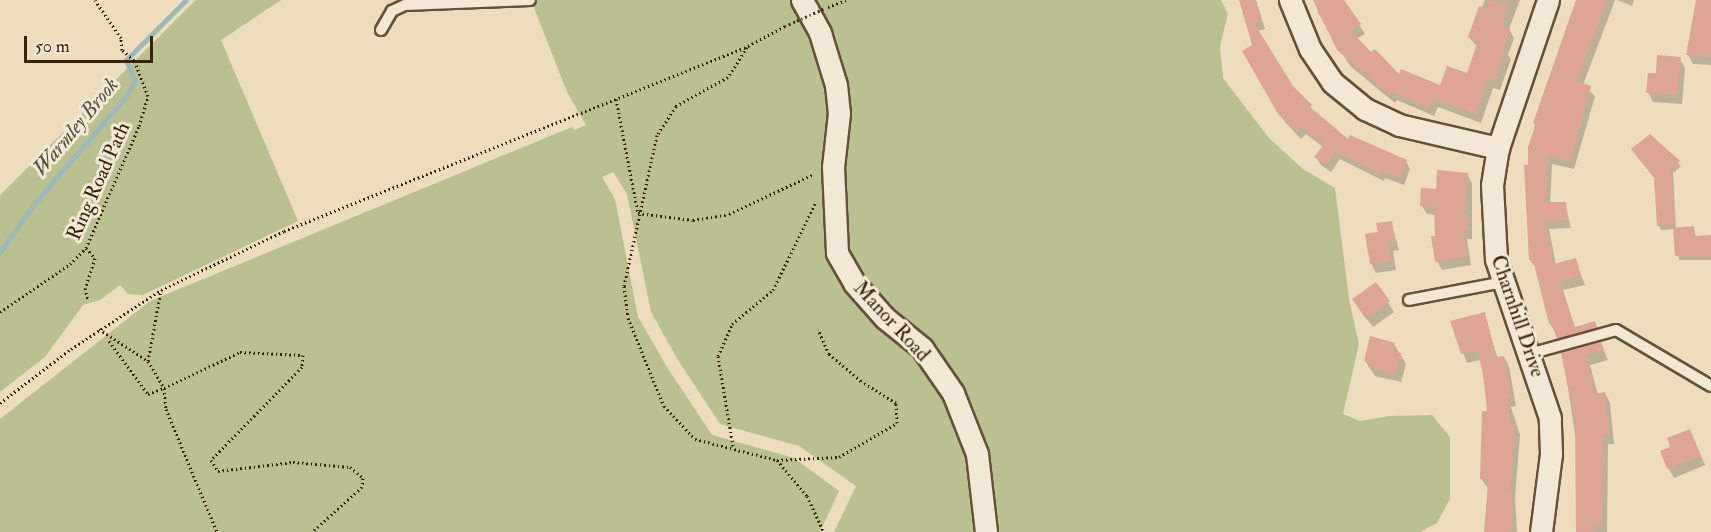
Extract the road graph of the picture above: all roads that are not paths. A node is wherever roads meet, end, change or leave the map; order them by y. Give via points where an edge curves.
1 (530, 0) edge
2 (802, 0) edge
3 (1290, 0) edge
4 (1548, 0) edge
5 (381, 30) dead end
6 (1498, 148) junction
7 (1503, 282) junction
8 (1409, 300) dead end
9 (1529, 354) junction
10 (1711, 386) edge
11 (986, 532) edge
12 (1541, 532) edge

1 - 5 lane via 405,5 392,10
2 - 11 street, Manor Road via 820,33 836,85 839,113 833,167 837,253 854,283 885,318 922,348 953,393 977,454
3 - 6 street via 1310,49 1332,82 1365,109 1399,125
4 - 6 street, Charnhill Drive
6 - 7 street, Charnhill Drive via 1492,219
7 - 8 lane
7 - 9 street, Charnhill Drive
9 - 10 lane via 1616,330
9 - 12 street, Charnhill Drive via 1550,418 1551,454

